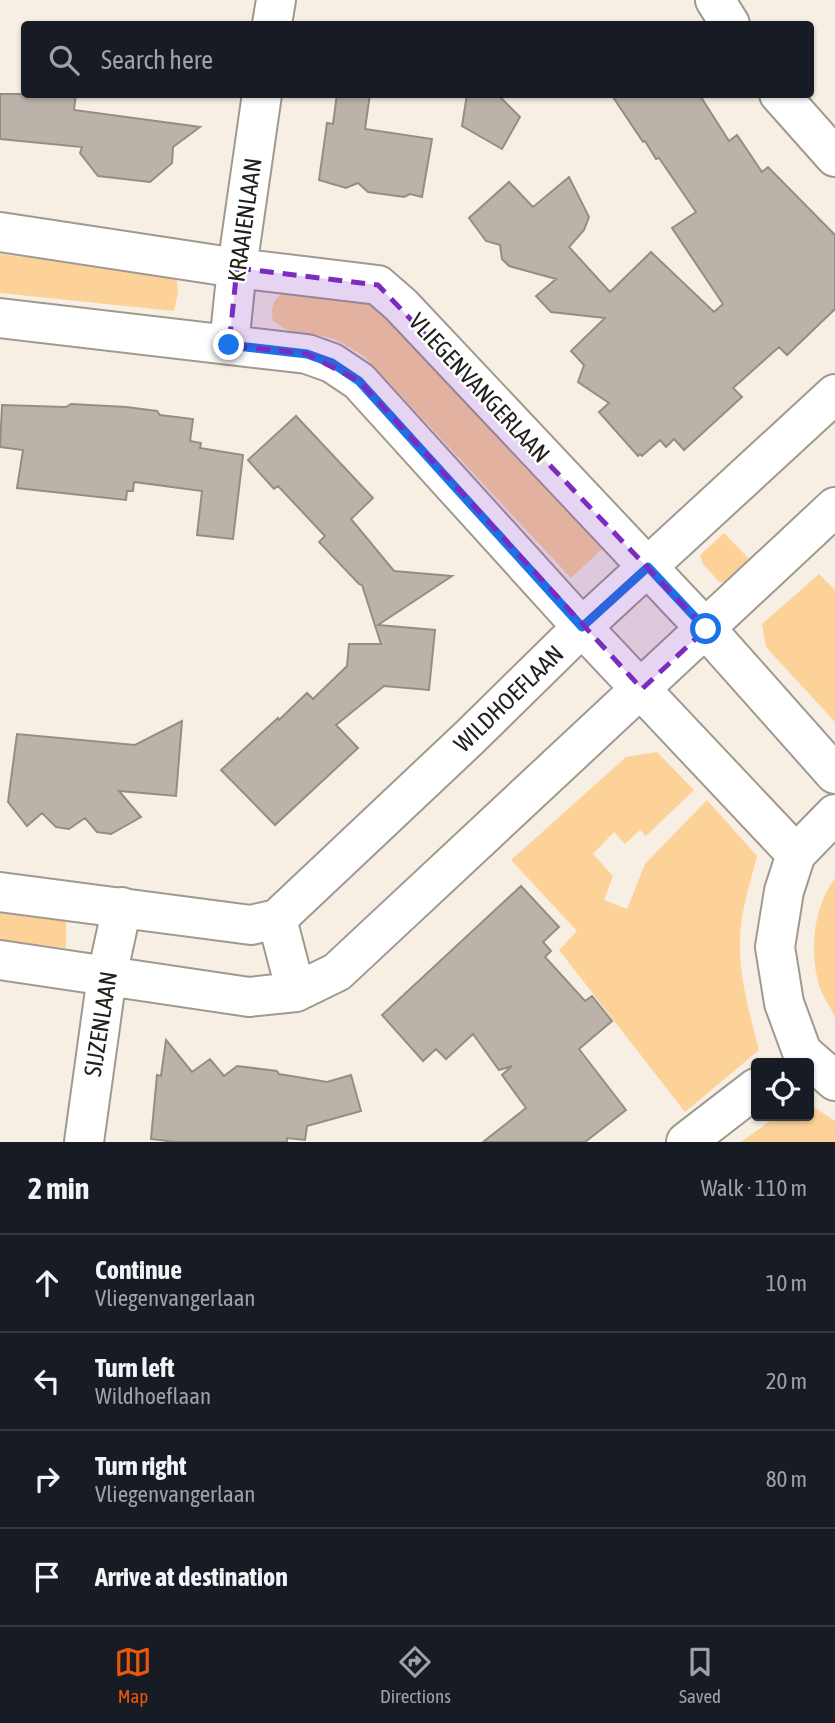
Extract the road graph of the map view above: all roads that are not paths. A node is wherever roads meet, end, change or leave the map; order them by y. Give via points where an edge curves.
1 (276, 0) edge
2 (715, 0) edge
3 (272, 21) edge
4 (728, 21) edge
5 (261, 98) edge
6 (783, 98) edge
7 (835, 157) edge
8 (0, 232) edge
9 (237, 268) junction
10 (0, 318) edge
11 (229, 345) junction
12 (835, 394) edge
13 (835, 508) edge
14 (648, 567) junction
15 (582, 627) junction
16 (706, 629) junction
17 (642, 689) junction
18 (835, 774) edge
19 (835, 814) edge
20 (796, 854) junction
21 (0, 892) edge
22 (122, 906) junction
23 (277, 919) junction
24 (0, 961) edge
25 (107, 976) junction
26 (296, 992) junction
27 (795, 1058) edge
28 (814, 1069) edge
29 (835, 1081) edge
30 (751, 1092) edge
31 (84, 1142) edge
32 (687, 1142) edge

1 - 3 street
2 - 4 street
5 - 9 street, KRAAIENLAAN
6 - 7 street
8 - 9 street, VLIEGENVANGERLAAN
9 - 11 street, KRAAIENLAAN
9 - 14 street, VLIEGENVANGERLAAN via 378,285
10 - 11 street
11 - 15 street via 307,354 332,363 359,381
12 - 14 street, WILDHOEFLAAN
13 - 16 street
14 - 15 street, WILDHOEFLAAN
14 - 16 street, VLIEGENVANGERLAAN
15 - 17 street
15 - 23 street, WILDHOEFLAAN
16 - 17 street
16 - 18 street, VLIEGENVANGERLAAN
17 - 20 street
17 - 26 street via 337,972
19 - 20 street
20 - 27 street via 784,891 775,947
21 - 22 street
22 - 23 street via 251,925
22 - 25 street, SIJZENLAAN
23 - 26 street
24 - 25 street
25 - 26 street via 249,997
25 - 31 street, SIJZENLAAN
28 - 29 street
30 - 32 street

